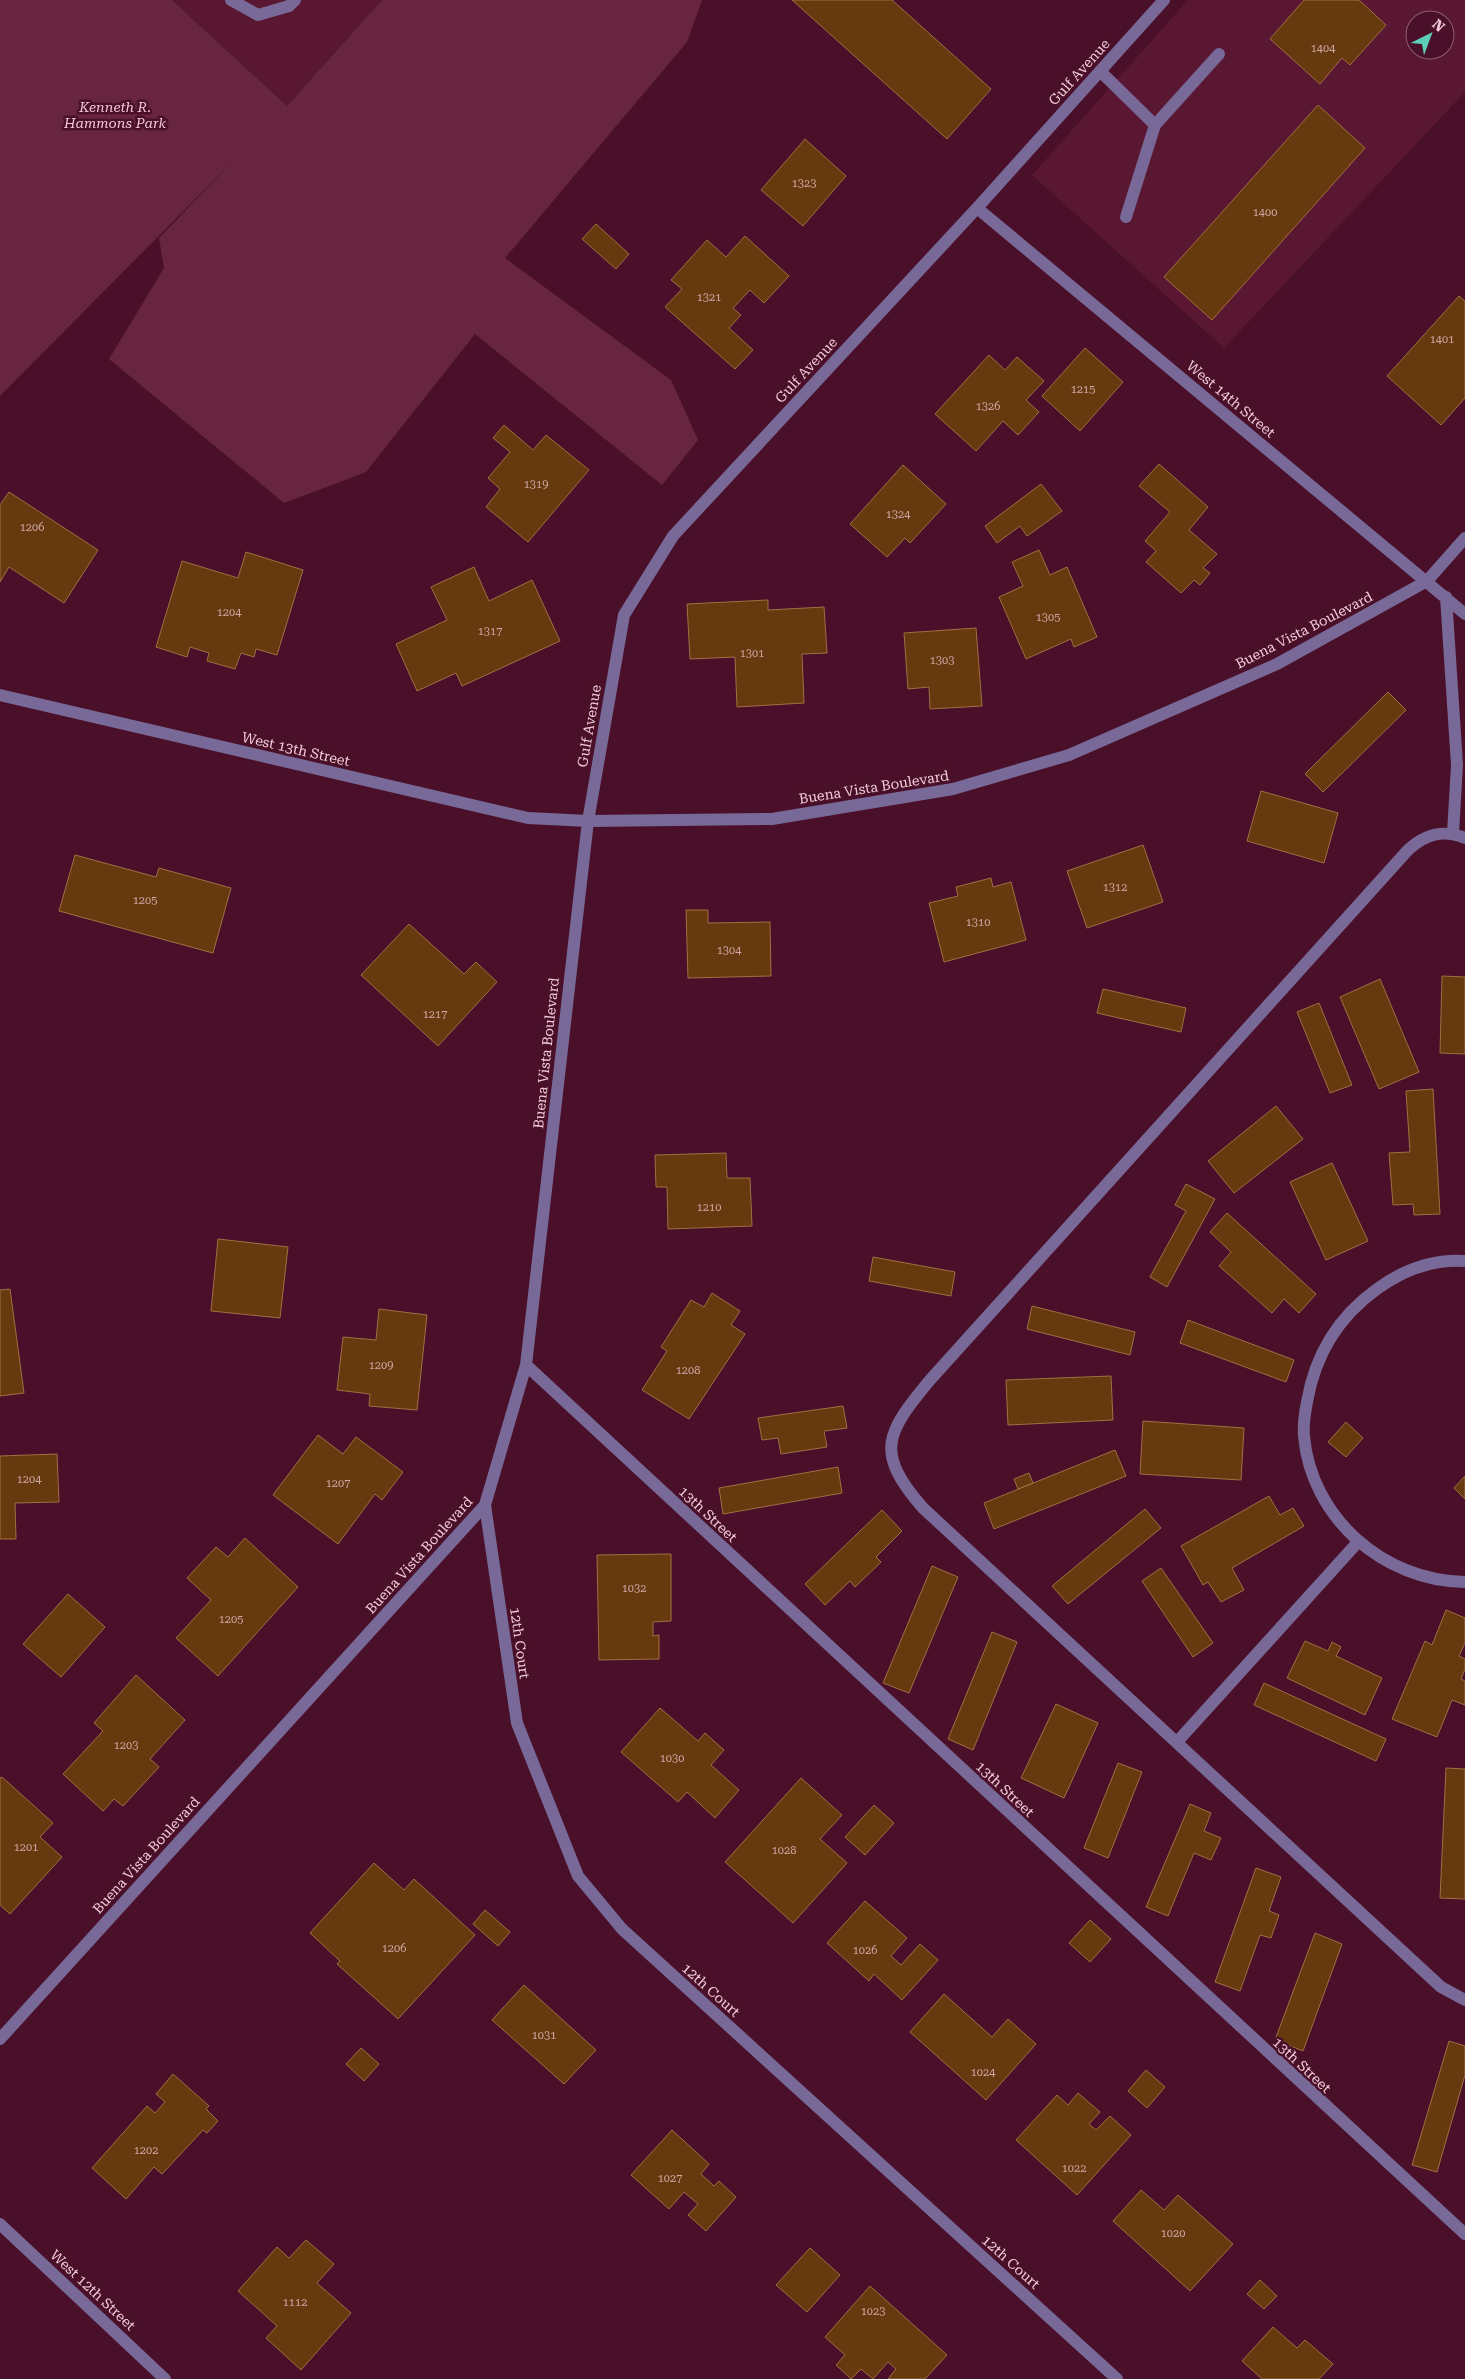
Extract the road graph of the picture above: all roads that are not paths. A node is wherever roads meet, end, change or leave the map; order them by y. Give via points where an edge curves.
1 (231, 0) edge
2 (295, 0) edge
3 (1164, 0) edge
4 (1219, 54) dead end
5 (1100, 72) junction
6 (1155, 125) junction
7 (977, 208) junction
8 (1126, 217) dead end
9 (1465, 538) edge
10 (1427, 581) junction
11 (1446, 597) junction
12 (1465, 614) edge
13 (0, 694) edge
14 (588, 821) junction
15 (1459, 835) edge
16 (1465, 1261) edge
17 (526, 1365) junction
18 (485, 1504) junction
19 (1358, 1542) junction
20 (1465, 1582) edge
21 (1177, 1742) junction
22 (1465, 2000) edge
23 (0, 2038) edge
24 (0, 2224) edge
25 (1465, 2234) edge
26 (165, 2379) edge
27 (1117, 2379) edge

1 - 2 street via 258,15 289,6
3 - 5 street, Gulf Avenue
4 - 6 street
5 - 6 street
5 - 7 street, Gulf Avenue
6 - 8 street
7 - 10 street, West 14th Street
7 - 14 street, Gulf Avenue via 673,536 624,615
9 - 10 street, Buena Vista Boulevard
10 - 11 street, West 14th Street
10 - 14 street, Buena Vista Boulevard via 1277,664 1069,755 953,789 772,819
11 - 12 street, West 14th Street
11 - 15 street
13 - 14 street, West 13th Street via 528,818
14 - 17 street, Buena Vista Boulevard
15 - 21 street via 1438,833 1426,836 1408,850 930,1380 900,1416 893,1430 893,1462 900,1478 923,1508
16 - 19 street via 1428,1264 1405,1271 1385,1284 1348,1315 1319,1357 1310,1382 1303,1434 1308,1462 1315,1485 1327,1506
17 - 18 street, Buena Vista Boulevard
17 - 25 street, 13th Street
18 - 23 street, Buena Vista Boulevard
18 - 27 street, 12th Court via 517,1723 578,1876 622,1929
19 - 20 street via 1402,1569 1431,1578
19 - 21 street
21 - 22 street via 1441,1987
24 - 26 street, West 12th Street

